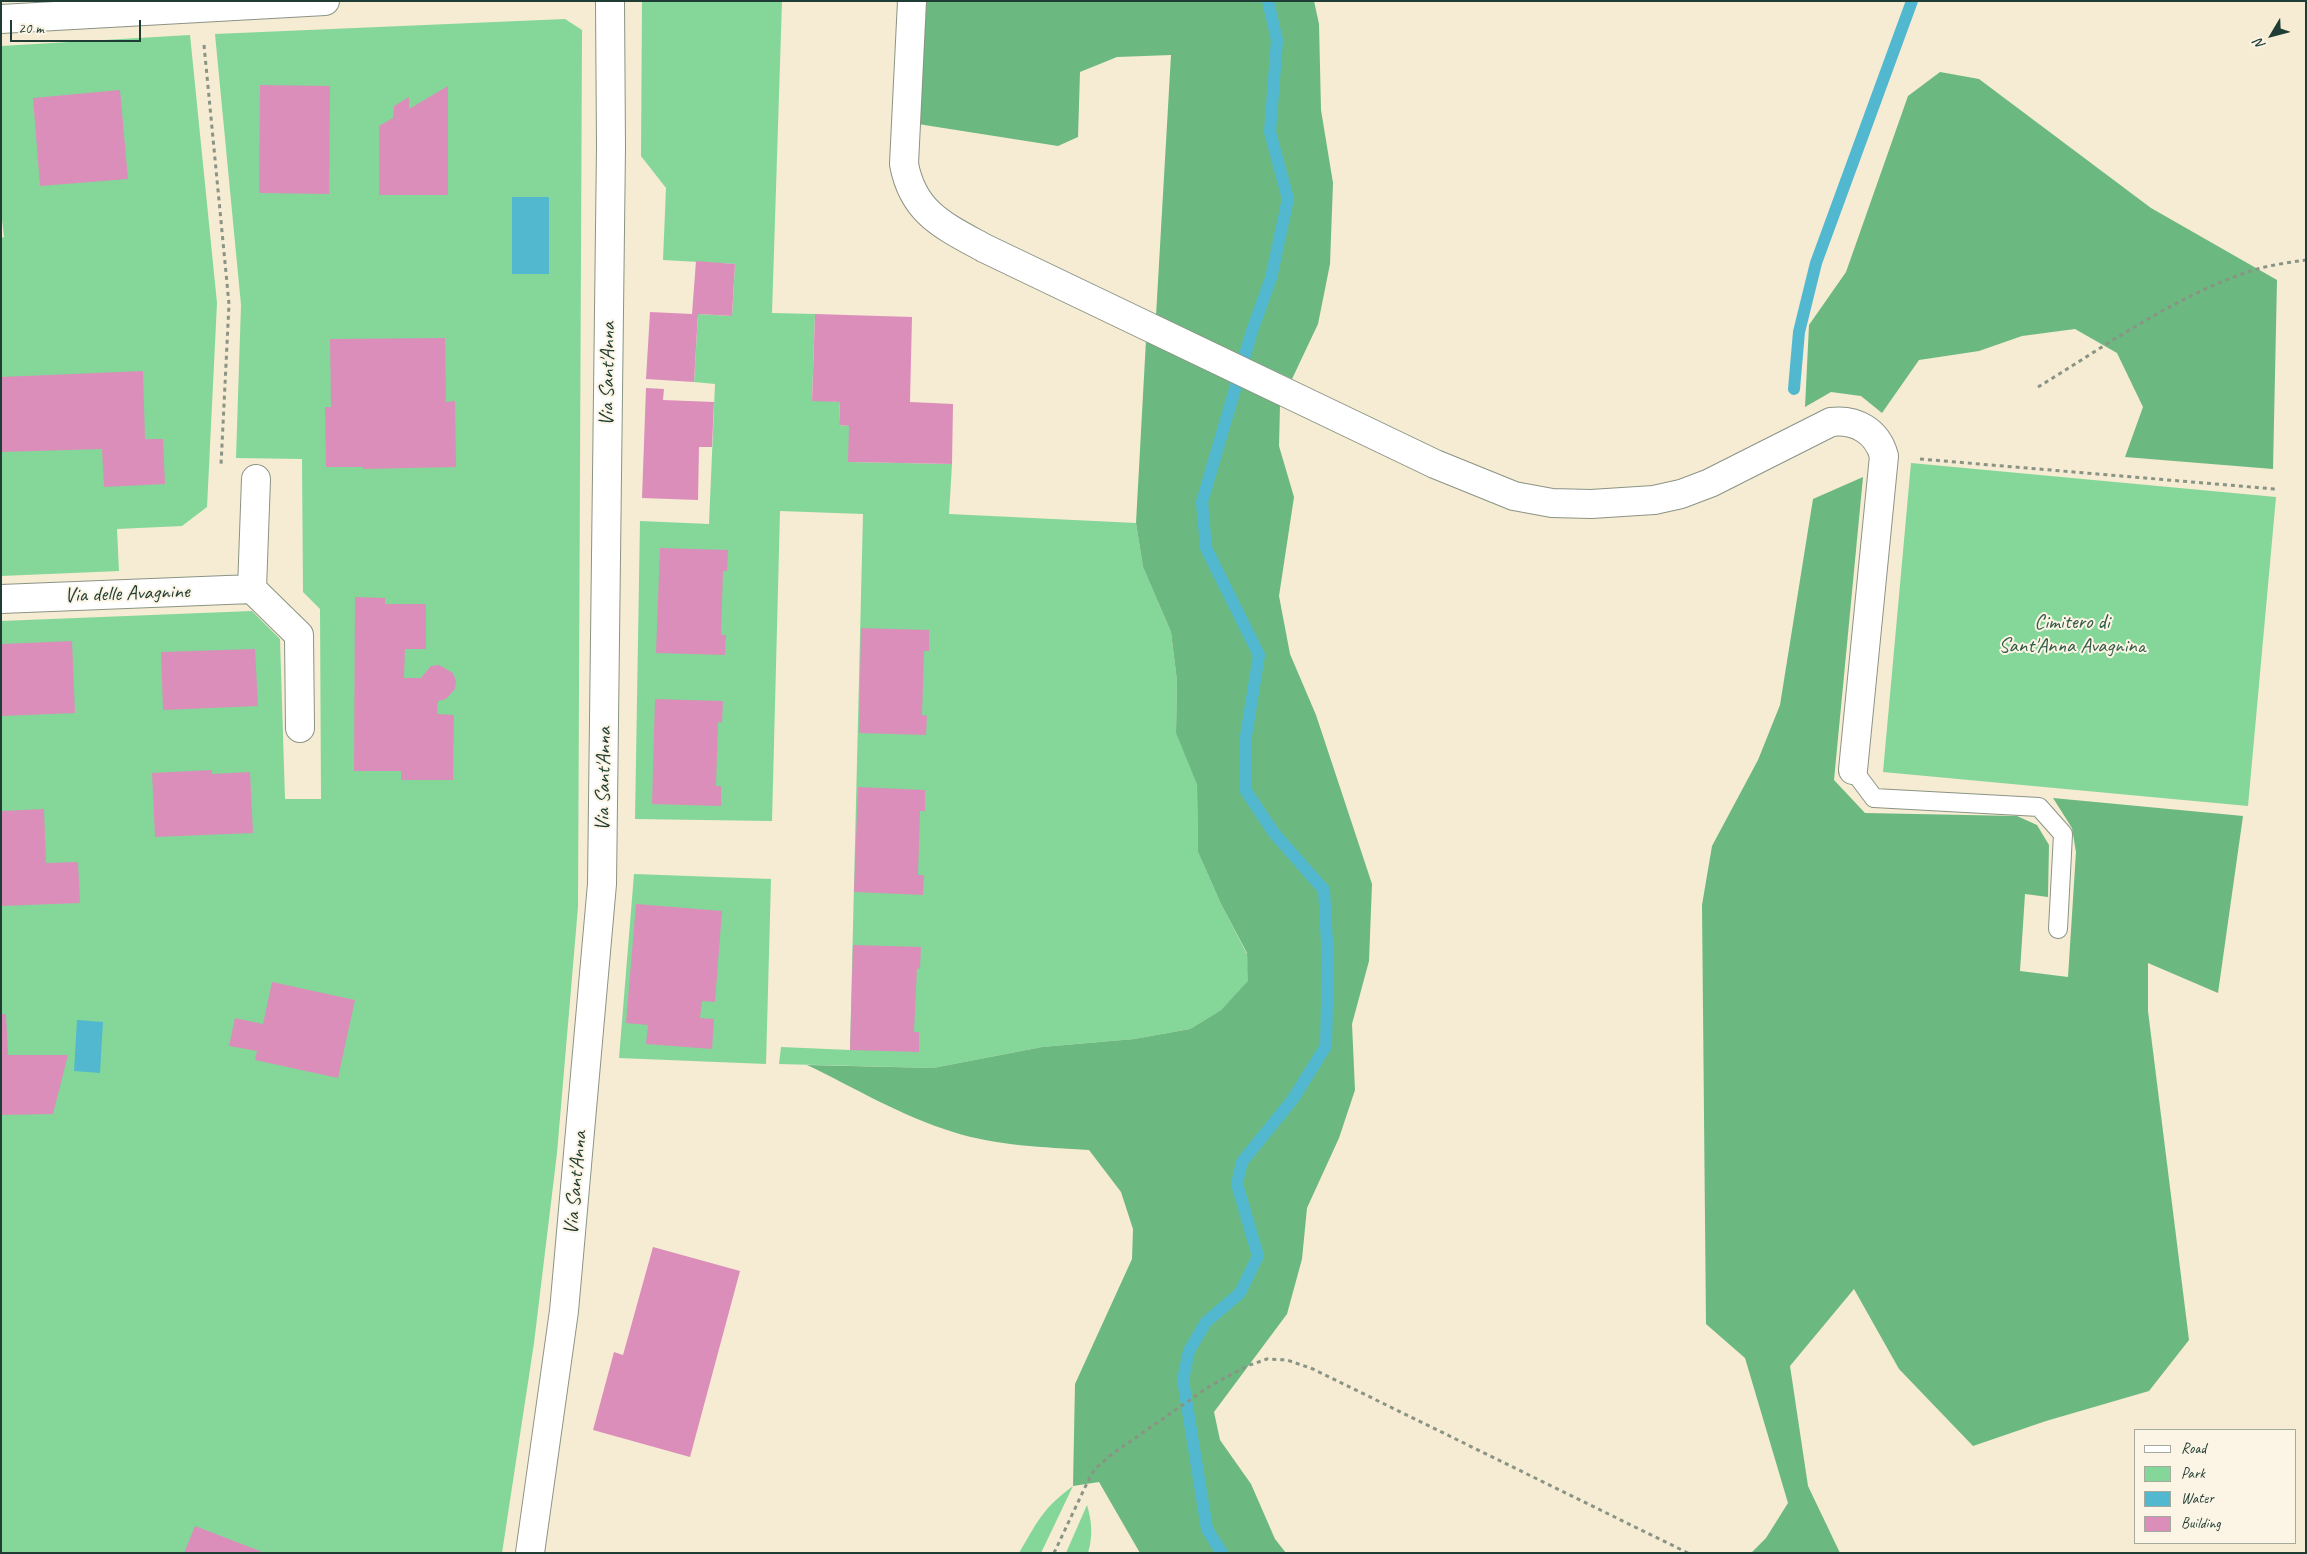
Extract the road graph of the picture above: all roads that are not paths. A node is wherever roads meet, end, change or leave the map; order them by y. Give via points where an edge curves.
1 (324, 1) edge
2 (610, 1) edge
3 (912, 1) edge
4 (1, 19) edge
5 (256, 479) dead end
6 (252, 589) junction
7 (1, 599) edge
8 (300, 728) dead end
9 (1854, 770) joint
10 (2058, 929) dead end
11 (530, 1553) edge

1 - 4 street
2 - 11 street, Via Sant'Anna via 602,884 564,1311
3 - 9 street via 904,164 907,179 924,210 942,225 984,248 1435,464 1514,496 1552,503 1623,503 1680,494 1710,483 1831,422 1844,420 1873,435 1884,456
5 - 6 street
6 - 7 street, Via delle Avagnine
6 - 8 street via 300,636
9 - 10 lane via 1874,798 2039,807 2062,834

